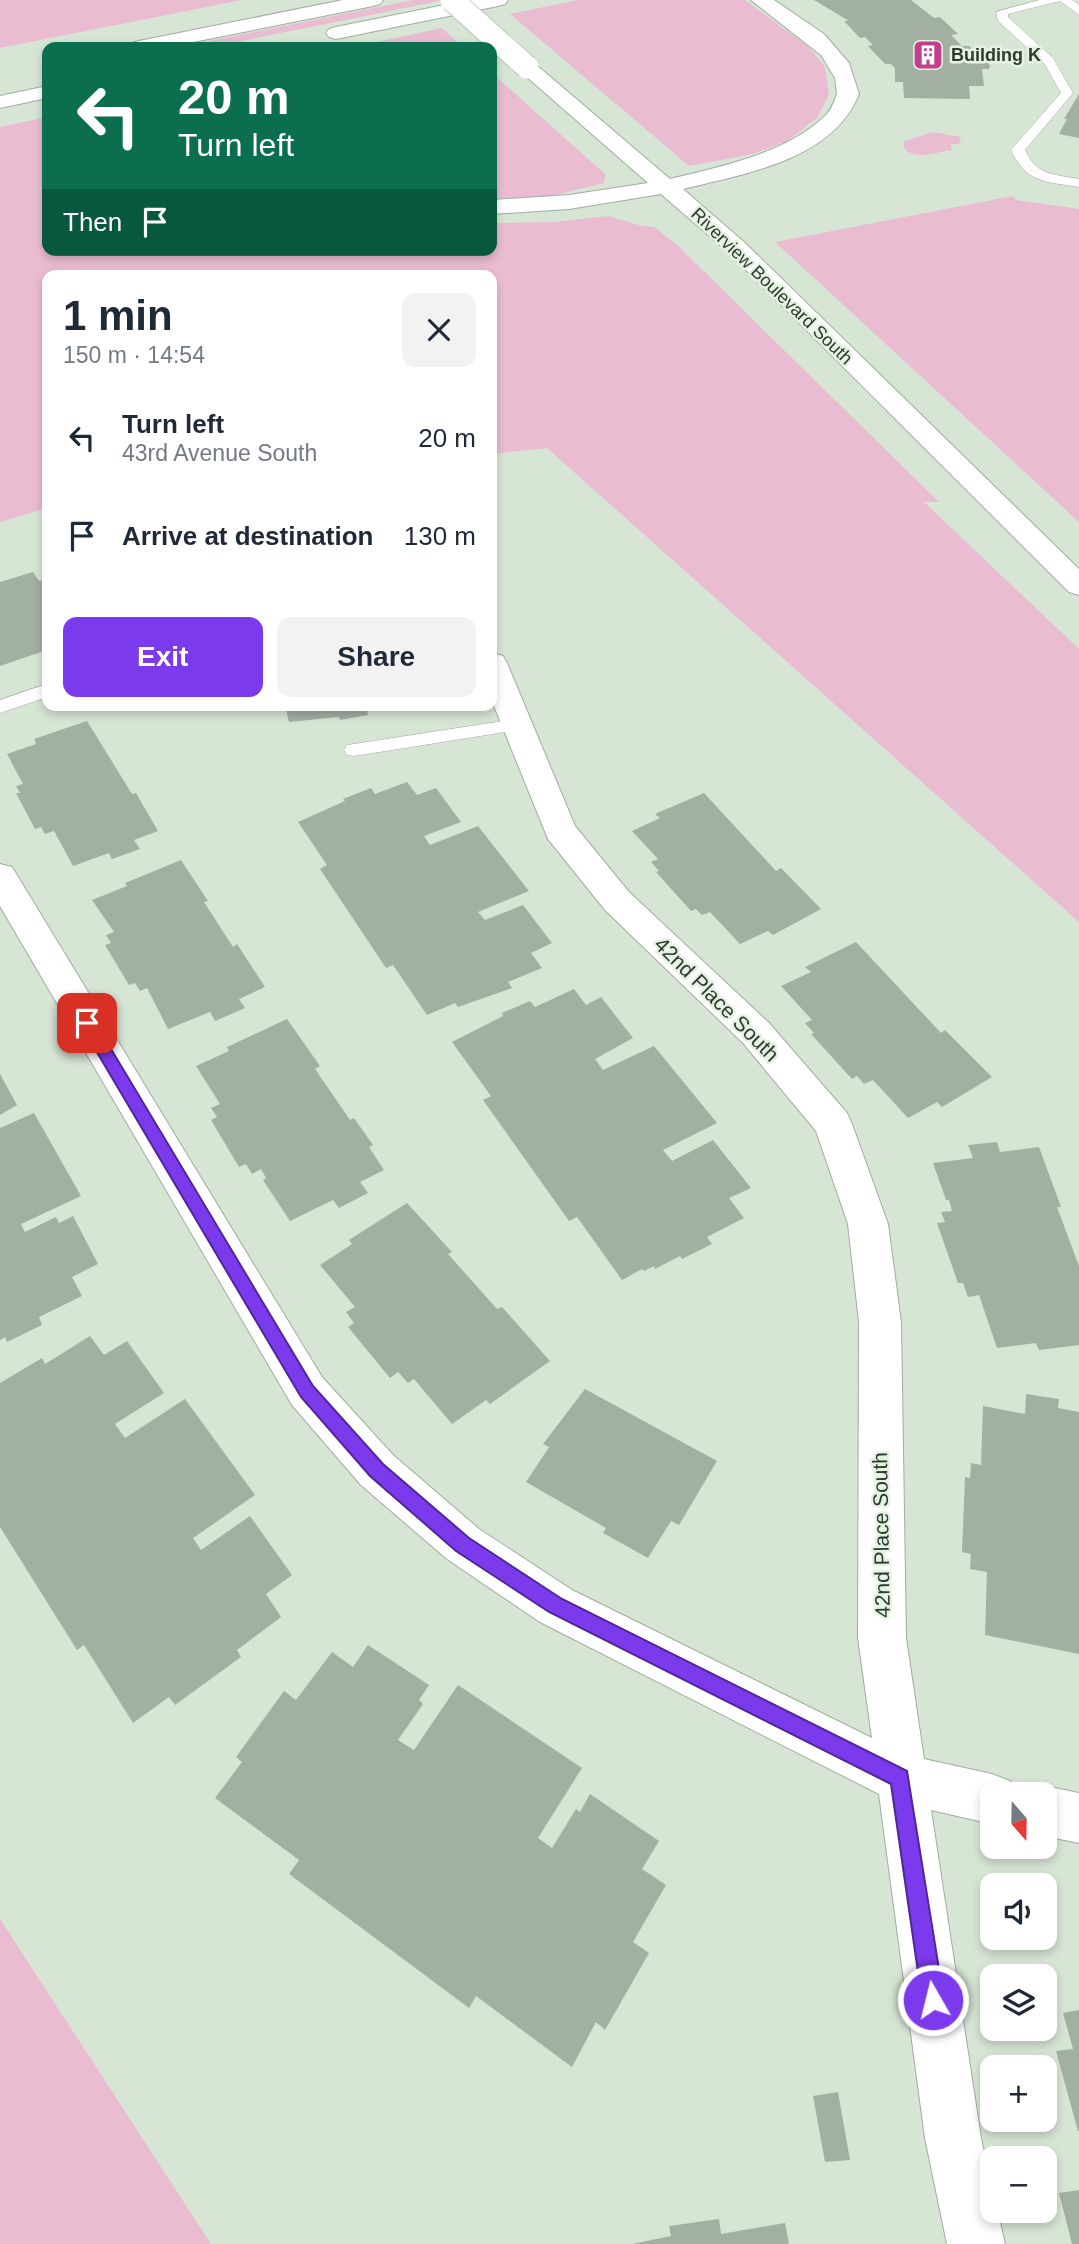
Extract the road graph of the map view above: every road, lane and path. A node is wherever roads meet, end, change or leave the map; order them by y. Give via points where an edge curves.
1 (373, 0) edge
2 (452, 0) edge
3 (498, 0) edge
4 (761, 0) edge
5 (1055, 0) edge
6 (1065, 0) edge
7 (1079, 11) edge
8 (320, 36) dead end
9 (164, 42) edge
10 (42, 93) edge
11 (0, 102) edge
12 (1079, 183) edge
13 (666, 185) junction
14 (497, 207) edge
15 (1079, 586) edge
16 (497, 675) edge
17 (42, 692) edge
18 (0, 708) edge
19 (517, 725) junction
20 (354, 750) dead end
21 (0, 876) edge
22 (900, 1778) junction
23 (980, 1796) edge
24 (1057, 1813) edge
25 (1079, 1818) edge
26 (976, 2244) edge

1 - 9 street
2 - 13 street, Riverview Boulevard South, bridge
3 - 8 street
4 - 13 street via 838,59 848,82 843,108 817,134 783,153
5 - 12 lane via 1002,12 1002,18 1053,64 1067,93 1018,150 1026,167 1041,176
6 - 7 lane
10 - 11 street
13 - 14 street via 566,204
13 - 15 street, Riverview Boulevard South via 737,248
16 - 19 street, 42nd Place South
17 - 18 lane
19 - 20 lane
19 - 22 street, 42nd Place South via 560,831 617,901 757,1032 832,1124 849,1167 868,1224 880,1322 882,1638
21 - 22 street via 307,1391 377,1470 463,1544 556,1606
22 - 23 street
22 - 26 street, 42nd Place South via 953,2138
24 - 25 street

